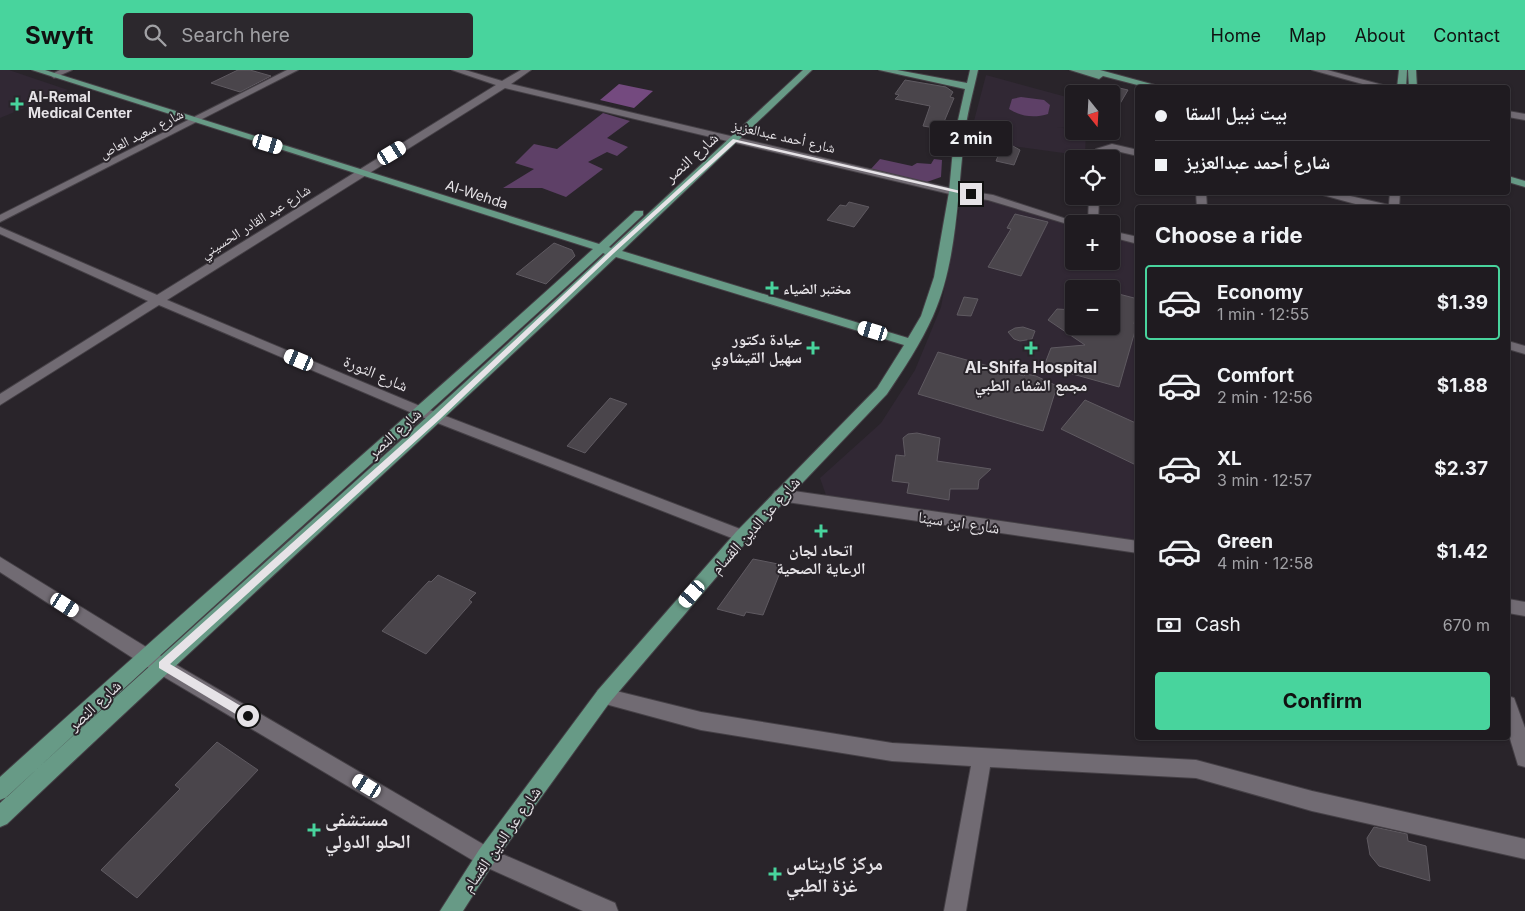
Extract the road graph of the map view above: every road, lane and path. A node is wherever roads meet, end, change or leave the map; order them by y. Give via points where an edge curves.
1 (36, 70) edge
2 (68, 70) edge
3 (294, 70) edge
4 (456, 70) edge
5 (528, 70) edge
6 (798, 70) edge
7 (808, 70) edge
8 (883, 70) edge
9 (974, 70) edge
10 (1074, 70) edge
11 (1090, 70) edge
12 (1316, 70) edge
13 (1403, 70) edge
14 (1412, 70) edge
15 (1102, 73) edge
16 (54, 75) junction
17 (505, 85) junction
18 (1135, 85) edge
19 (1150, 85) edge
20 (1378, 85) edge
21 (1401, 85) edge
22 (1413, 85) edge
23 (971, 88) junction
24 (1510, 114) edge
25 (1525, 117) edge
26 (195, 121) junction
27 (730, 139) junction
28 (1102, 150) edge
29 (1119, 150) edge
30 (1120, 150) edge
31 (1135, 153) edge
32 (360, 172) junction
33 (1510, 180) edge
34 (1525, 184) edge
35 (1510, 186) edge
36 (1525, 190) edge
37 (954, 192) junction
38 (1330, 195) edge
39 (1373, 205) edge
40 (0, 219) edge
41 (1065, 220) edge
42 (0, 230) edge
43 (1120, 236) edge
44 (1135, 240) edge
45 (606, 250) junction
46 (157, 300) junction
47 (911, 343) junction
48 (1510, 346) edge
49 (1525, 350) edge
50 (0, 400) edge
51 (422, 412) junction
52 (437, 418) junction
53 (780, 495) junction
54 (742, 536) junction
55 (1135, 547) edge
56 (0, 564) edge
57 (1510, 606) edge
58 (1525, 609) edge
59 (146, 656) junction
60 (162, 665) junction
61 (604, 696) junction
62 (1510, 710) edge
63 (982, 758) junction
64 (1525, 758) edge
65 (0, 790) edge
66 (0, 817) edge
67 (1525, 849) edge
68 (486, 857) junction
69 (451, 911) edge
70 (608, 911) edge
71 (955, 911) edge

1 - 16 main road, Al-Wehda
2 - 16 street
3 - 26 street, شارع سعيد العاص
4 - 17 street, شارع أحمد عبدالعزيز
5 - 17 street, شارع عبد القادر الحسيني
6 - 27 main road, شارع النصر
7 - 27 main road, شارع النصر
8 - 23 main road
9 - 23 main road, شارع عز الدين القسام
10 - 15 main road
11 - 15 main road
12 - 20 street
13 - 21 main road
14 - 22 main road
15 - 18 main road
15 - 19 main road
16 - 26 main road, Al-Wehda
17 - 27 street, شارع أحمد عبدالعزيز
17 - 32 street, شارع عبد القادر الحسيني
23 - 37 main road, شارع عز الدين القسام via 958,138
24 - 25 street
26 - 32 main road, Al-Wehda
26 - 40 street, شارع سعيد العاص
27 - 37 street, شارع أحمد عبدالعزيز
27 - 45 main road, شارع النصر
28 - 29 street
30 - 31 street
32 - 45 main road, Al-Wehda
32 - 46 street, شارع عبد القادر الحسيني
33 - 34 main road
35 - 36 main road
37 - 41 street, شارع أحمد عبدالعزيز via 989,197
37 - 47 main road, شارع عز الدين القسام via 940,277 927,316
38 - 39 street
42 - 46 street, شارع الثورة
43 - 44 street
45 - 47 main road, Al-Wehda
45 - 51 main road, شارع النصر
45 - 52 main road, شارع النصر
46 - 50 street, شارع عبد القادر الحسيني
46 - 51 street, شارع الثورة
47 - 53 main road, شارع عز الدين القسام via 882,391
48 - 49 street
51 - 52 street, شارع الثورة
51 - 59 main road, شارع النصر
52 - 54 street, شارع الثورة
52 - 60 main road, شارع النصر
53 - 54 main road, شارع عز الدين القسام
53 - 55 street, شارع ابن سينا
54 - 61 main road, شارع عز الدين القسام
56 - 59 street
57 - 58 street
59 - 60 street
59 - 65 main road, شارع النصر
60 - 66 main road, شارع النصر
60 - 68 street
61 - 63 street via 701,721 892,752
61 - 68 main road, شارع عز الدين القسام
62 - 64 street
63 - 67 street via 1196,769 1312,801
63 - 71 street
68 - 69 main road, شارع عز الدين القسام
68 - 70 street

